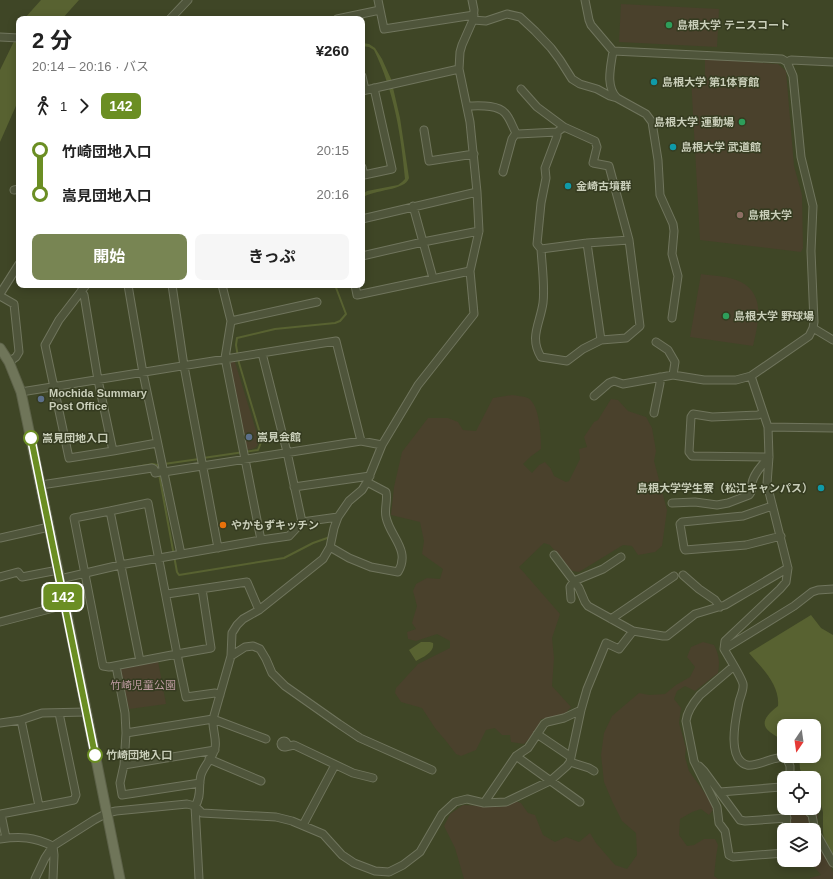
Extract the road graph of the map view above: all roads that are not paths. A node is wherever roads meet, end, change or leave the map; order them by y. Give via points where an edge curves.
1 (188, 0) edge
2 (378, 0) edge
3 (472, 0) edge
4 (585, 0) edge
5 (380, 10) junction
6 (173, 16) edge
7 (351, 16) edge
8 (474, 17) junction
9 (2, 37) edge
10 (16, 38) edge
11 (614, 51) junction
12 (787, 62) junction
13 (833, 62) edge
14 (458, 69) junction
15 (374, 88) junction
16 (521, 89) dead end
17 (365, 91) edge
18 (617, 98) junction
19 (467, 106) junction
20 (564, 127) junction
21 (424, 130) dead end
22 (557, 132) junction
23 (516, 133) junction
24 (474, 154) junction
25 (503, 172) dead end
26 (365, 176) edge
27 (477, 192) junction
28 (413, 206) junction
29 (365, 218) edge
30 (479, 231) junction
31 (629, 240) junction
32 (423, 242) junction
33 (587, 243) junction
34 (541, 249) junction
35 (365, 255) edge
36 (16, 269) edge
37 (470, 271) junction
38 (432, 278) junction
39 (83, 288) edge
40 (129, 288) edge
41 (172, 288) edge
42 (223, 288) edge
43 (356, 288) edge
44 (0, 295) edge
45 (317, 302) dead end
46 (672, 318) dead end
47 (231, 321) junction
48 (813, 328) junction
49 (601, 340) junction
50 (833, 340) edge
51 (656, 342) dead end
52 (0, 348) edge
53 (262, 352) junction
54 (225, 358) junction
55 (9, 362) junction
56 (184, 366) junction
57 (143, 373) junction
58 (673, 374) junction
59 (751, 376) junction
60 (660, 377) junction
61 (98, 380) junction
62 (54, 387) junction
63 (21, 392) junction
64 (594, 396) dead end
65 (654, 413) dead end
66 (763, 414) junction
67 (768, 427) junction
68 (833, 428) edge
69 (361, 441) junction
70 (157, 443) junction
71 (382, 445) junction
72 (113, 451) junction
73 (287, 452) junction
74 (244, 454) junction
75 (769, 457) junction
76 (202, 461) junction
77 (162, 470) junction
78 (368, 479) junction
79 (41, 485) junction
80 (294, 487) junction
81 (672, 503) dead end
82 (772, 506) junction
83 (110, 511) junction
84 (338, 517) junction
85 (302, 522) junction
86 (49, 527) junction
87 (780, 536) junction
88 (0, 538) edge
89 (261, 540) junction
90 (330, 547) junction
91 (218, 548) junction
92 (181, 554) junction
93 (554, 555) dead end
94 (621, 557) dead end
95 (159, 558) junction
96 (120, 565) junction
97 (788, 568) junction
98 (85, 573) junction
99 (59, 574) junction
100 (683, 575) dead end
101 (674, 576) dead end
102 (0, 577) edge
103 (574, 581) junction
104 (202, 589) junction
105 (833, 589) edge
106 (166, 594) junction
107 (571, 599) dead end
108 (65, 605) junction
109 (720, 607) junction
110 (259, 610) junction
111 (611, 619) junction
112 (0, 622) edge
113 (633, 631) junction
114 (724, 649) junction
115 (177, 654) junction
116 (231, 656) junction
117 (140, 662) junction
118 (116, 666) junction
119 (734, 666) junction
120 (220, 695) junction
121 (581, 710) junction
122 (86, 712) junction
123 (59, 714) junction
124 (21, 720) junction
125 (213, 720) junction
126 (0, 723) edge
127 (126, 733) junction
128 (537, 734) junction
129 (266, 739) dead end
130 (285, 747) dead end
131 (215, 750) junction
132 (516, 756) junction
133 (209, 759) junction
134 (570, 759) junction
135 (694, 761) junction
136 (124, 765) junction
137 (335, 765) junction
138 (432, 770) dead end
139 (594, 771) dead end
140 (790, 771) edge
141 (373, 778) dead end
142 (261, 781) dead end
143 (550, 781) junction
144 (200, 783) junction
145 (777, 787) edge
146 (720, 792) junction
147 (580, 802) dead end
148 (484, 803) junction
149 (39, 806) junction
150 (195, 806) junction
151 (1, 811) edge
152 (107, 813) junction
153 (787, 815) edge
154 (812, 815) edge
155 (787, 818) junction
156 (787, 823) edge
157 (303, 825) junction
158 (3, 838) edge
159 (53, 846) junction
160 (777, 854) edge
161 (833, 864) edge
162 (35, 879) edge
163 (53, 879) edge
164 (120, 879) edge
165 (199, 879) edge

1 - 6 street
2 - 5 street
3 - 8 street
4 - 11 street via 591,25
5 - 7 street
5 - 8 street via 384,29
8 - 14 street via 462,45
8 - 18 street via 486,21 507,14 520,17 551,48 572,79
9 - 10 street
11 - 12 street via 774,58
11 - 18 street via 610,84
12 - 13 street
12 - 48 street via 793,76 801,157 813,206
14 - 15 street
14 - 19 street
15 - 17 street
15 - 26 street via 392,169
16 - 20 street via 537,107
18 - 46 street via 642,111 652,122 660,195 674,231 672,254 678,276
19 - 23 street via 489,106 502,110
19 - 24 street
20 - 22 street
20 - 31 street via 595,141 597,147 593,163 609,166
21 - 24 street via 429,161
22 - 23 street
22 - 34 street via 545,168 546,178 537,244
23 - 25 street
24 - 27 street
27 - 28 street
27 - 30 street
28 - 29 street
28 - 32 street
30 - 32 street
30 - 37 street
31 - 33 street
31 - 49 street via 640,326 626,338
32 - 35 street
32 - 38 street
33 - 34 street
33 - 49 street
34 - 49 street via 543,302 535,335 536,349 541,357 567,361
36 - 44 street
37 - 38 street
37 - 71 street via 474,314 418,385
38 - 43 street via 357,295
39 - 61 street
39 - 62 street via 45,345
40 - 57 street
41 - 56 street
42 - 47 street
44 - 55 street via 14,304 19,352
45 - 47 street
47 - 54 street
48 - 50 street
48 - 59 street via 809,336
51 - 58 street via 668,350 675,362
52 - 55 main road
53 - 54 street
53 - 69 street via 336,341
53 - 73 street
54 - 56 street
54 - 74 street
55 - 63 main road
56 - 57 street
56 - 76 street
57 - 61 street
57 - 70 street
58 - 59 street via 704,380 736,380
58 - 60 street
59 - 66 street
60 - 64 street via 623,384 614,381
60 - 65 street
61 - 62 street
61 - 72 street
62 - 63 street
62 - 72 street via 69,458
63 - 79 main road
66 - 67 street
66 - 75 street via 712,417 693,414 689,452 692,456
67 - 68 street
67 - 75 street
69 - 71 street
69 - 73 street
70 - 72 street
70 - 77 street
71 - 78 street
73 - 74 street
73 - 80 street
74 - 76 street
74 - 89 street
75 - 81 street via 753,480 752,493 749,495 728,503
75 - 82 street via 766,479
76 - 77 street
76 - 91 street
77 - 79 street via 155,473 152,468
77 - 92 street
78 - 80 street
78 - 84 street via 362,490
78 - 90 street via 386,494 386,519 403,557 398,572 371,568
79 - 86 main road
80 - 85 street
82 - 87 street
82 - 87 street via 743,516 682,522 680,524 684,548 685,550 746,546
83 - 95 street via 148,503
83 - 96 street
83 - 98 street via 74,518
84 - 85 street
84 - 90 street
85 - 89 street via 289,536
86 - 88 street
86 - 99 main road
87 - 97 street
89 - 91 street
90 - 110 street via 323,559
91 - 92 street
92 - 95 street
93 - 103 street
94 - 103 street via 603,569
95 - 96 street
95 - 106 street
96 - 98 street
96 - 117 street
97 - 109 street
97 - 114 street via 783,585 726,641
98 - 99 street
98 - 118 street via 102,666
99 - 102 street via 22,577 18,572
99 - 108 main road
100 - 109 street via 715,600
101 - 111 street
103 - 107 street via 570,586
103 - 111 street via 588,606
104 - 106 street
104 - 110 street via 247,582
104 - 115 street via 211,648
105 - 114 street via 812,592
106 - 115 street
108 - 112 street
108 - 122 main road
109 - 113 street via 695,614 667,636
110 - 116 street via 243,619 232,633
111 - 113 street
113 - 121 street via 619,649 606,643 596,664
114 - 119 street
115 - 117 street
115 - 120 street via 186,697 215,693
116 - 120 street
116 - 138 street via 245,647 260,649 272,673 285,686 360,738
117 - 118 street
118 - 127 street
119 - 135 street via 700,695 686,717
119 - 140 street via 743,684 735,734 736,754 743,763 749,765 780,756 786,757
120 - 125 street
121 - 128 street via 547,722
121 - 134 street
122 - 123 street
122 - 152 main road
123 - 124 street via 42,713
123 - 149 street via 76,795 74,800
124 - 126 street
124 - 149 street
125 - 127 street
125 - 129 street
125 - 131 street
127 - 136 street
128 - 132 street via 528,748
128 - 134 street
130 - 137 street via 294,745
131 - 133 street
131 - 136 street
132 - 143 street
132 - 148 street
133 - 142 street
133 - 144 street via 202,771
134 - 139 street
134 - 143 street
135 - 146 street
135 - 160 street via 718,808 719,823 725,831 729,855 733,857
136 - 144 street via 120,783 122,795
137 - 141 street
137 - 157 street
143 - 147 street
143 - 148 street via 506,802
144 - 150 street
145 - 146 street
146 - 155 street via 742,821
148 - 157 street via 467,799 455,802 442,814 420,852 389,872 375,871 347,858 337,851 326,837
149 - 151 street
150 - 152 street via 187,804
150 - 157 street via 202,813 276,817
150 - 165 street
151 - 158 street
152 - 159 street
152 - 164 main road
153 - 155 street
154 - 161 street via 815,831
155 - 156 street
158 - 159 street via 29,837
159 - 162 street
159 - 163 street

